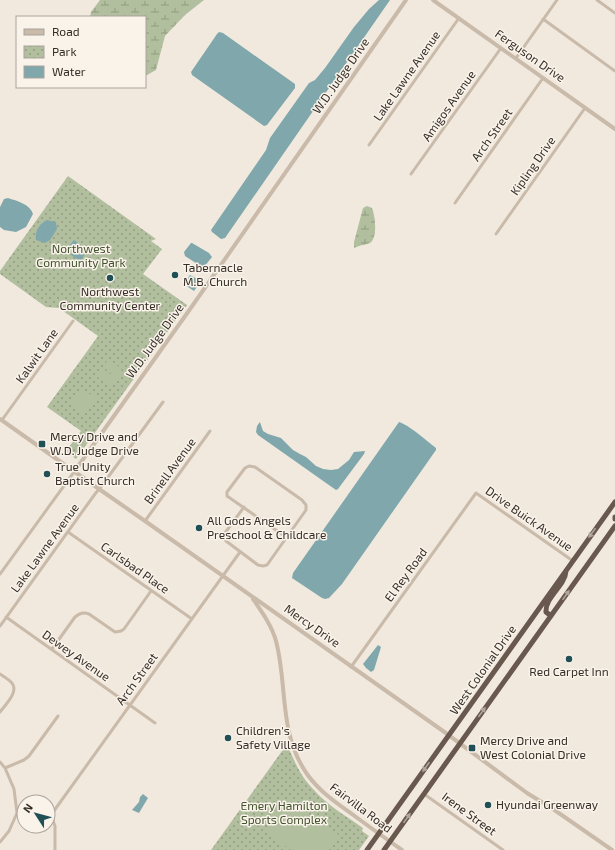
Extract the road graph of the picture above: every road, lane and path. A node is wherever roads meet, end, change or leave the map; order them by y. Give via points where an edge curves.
1 (406, 0) edge
2 (433, 0) edge
3 (557, 0) edge
4 (597, 0) edge
5 (615, 12) edge
6 (459, 18) junction
7 (543, 19) junction
8 (501, 48) junction
9 (516, 58) junction
10 (615, 71) edge
11 (543, 78) junction
12 (585, 108) junction
13 (615, 129) edge
14 (370, 144) dead end
15 (411, 174) dead end
16 (455, 203) dead end
17 (496, 234) dead end
18 (73, 321) dead end
19 (163, 402) dead end
20 (1, 420) edge
21 (210, 431) dead end
22 (74, 472) junction
23 (99, 489) junction
24 (476, 493) joint
25 (615, 502) edge
26 (244, 507) junction
27 (145, 521) junction
28 (615, 526) edge
29 (68, 532) junction
30 (286, 537) junction
31 (240, 552) junction
32 (573, 561) junction
33 (566, 570) junction
34 (0, 574) edge
35 (223, 576) junction
36 (152, 591) junction
37 (252, 597) junction
38 (271, 610) junction
39 (551, 616) junction
40 (6, 617) junction
41 (192, 619) junction
42 (267, 620) junction
43 (0, 626) edge
44 (52, 649) junction
45 (351, 667) junction
46 (0, 674) edge
47 (130, 705) junction
48 (0, 712) edge
49 (58, 716) dead end
50 (155, 723) dead end
51 (448, 736) junction
52 (460, 744) junction
53 (0, 762) edge
54 (5, 768) junction
55 (424, 794) junction
56 (16, 805) edge
57 (56, 808) edge
58 (16, 815) edge
59 (55, 834) edge
60 (379, 834) junction
61 (0, 842) edge
62 (390, 842) junction
63 (55, 850) edge
64 (367, 850) edge
65 (384, 850) edge
66 (402, 850) edge
67 (503, 850) edge
68 (612, 850) edge

1 - 22 street, W.D. Judge Drive
2 - 6 street, Ferguson Drive
3 - 7 street
4 - 5 street
6 - 8 street, Ferguson Drive
6 - 14 street, Lake Lawne Avenue
7 - 9 street
7 - 10 street
8 - 9 street, Ferguson Drive
8 - 15 street, Amigos Avenue
9 - 11 street, Ferguson Drive
11 - 12 street, Ferguson Drive
11 - 16 street, Arch Street
12 - 13 street, Ferguson Drive
12 - 17 street, Kipling Drive
18 - 20 street, Kalwit Lane
19 - 23 street, Lake Lawne Avenue
20 - 22 street, Mercy Drive
21 - 27 street, Brinell Avenue
22 - 23 street, Mercy Drive
22 - 34 street, W.D. Judge Drive
23 - 27 street, Mercy Drive
23 - 29 street, Lake Lawne Avenue
24 - 32 street, Drive Buick Avenue
24 - 45 street, El Rey Road
25 -> 32 highway, West Colonial Drive
26 - 30 street
26 - 30 street via 227,496 227,492 245,468 255,467 306,505 306,510
26 - 31 street via 224,537
27 - 35 street, Mercy Drive
39 -> 28 highway, West Colonial Drive
29 - 36 street, Carlsbad Place
29 - 40 street, Lake Lawne Avenue
30 - 31 street via 267,565 258,565
31 - 35 street, Arch Street
32 - 33 highway, West Colonial Drive
33 - 39 highway via 566,577 546,608 546,612
33 - 51 highway, West Colonial Drive
35 - 37 street, Mercy Drive
35 - 41 street, Arch Street
36 - 41 street, Carlsbad Place
36 - 44 street via 121,631 115,632 89,614 79,614
37 - 38 street, Mercy Drive
37 - 42 street, Fairvilla Road
38 - 42 street
38 - 45 street, Mercy Drive
52 -> 39 highway, West Colonial Drive
40 - 43 street, Lake Lawne Avenue
40 - 44 street, Dewey Avenue
41 - 47 street, Arch Street
42 - 60 street, Fairvilla Road via 276,640 281,664 286,722 300,762 314,784 328,797
44 - 47 street, Dewey Avenue
45 - 51 street, Mercy Drive
46 - 48 street via 11,682 14,693
47 - 50 street, Dewey Avenue
47 - 57 street, Arch Street
49 - 54 street via 29,756
51 - 52 street, Mercy Drive
51 -> 60 highway, West Colonial Drive
52 - 55 highway, West Colonial Drive
52 - 68 street, Mercy Drive
53 - 54 street
54 - 56 street via 14,789
62 -> 55 highway, West Colonial Drive
55 - 67 street, Irene Street
58 - 61 street via 9,832
59 - 63 street
60 - 62 street, Fairvilla Road
60 - 64 highway, West Colonial Drive
62 - 65 highway, West Colonial Drive
62 - 66 street, Fairvilla Road

